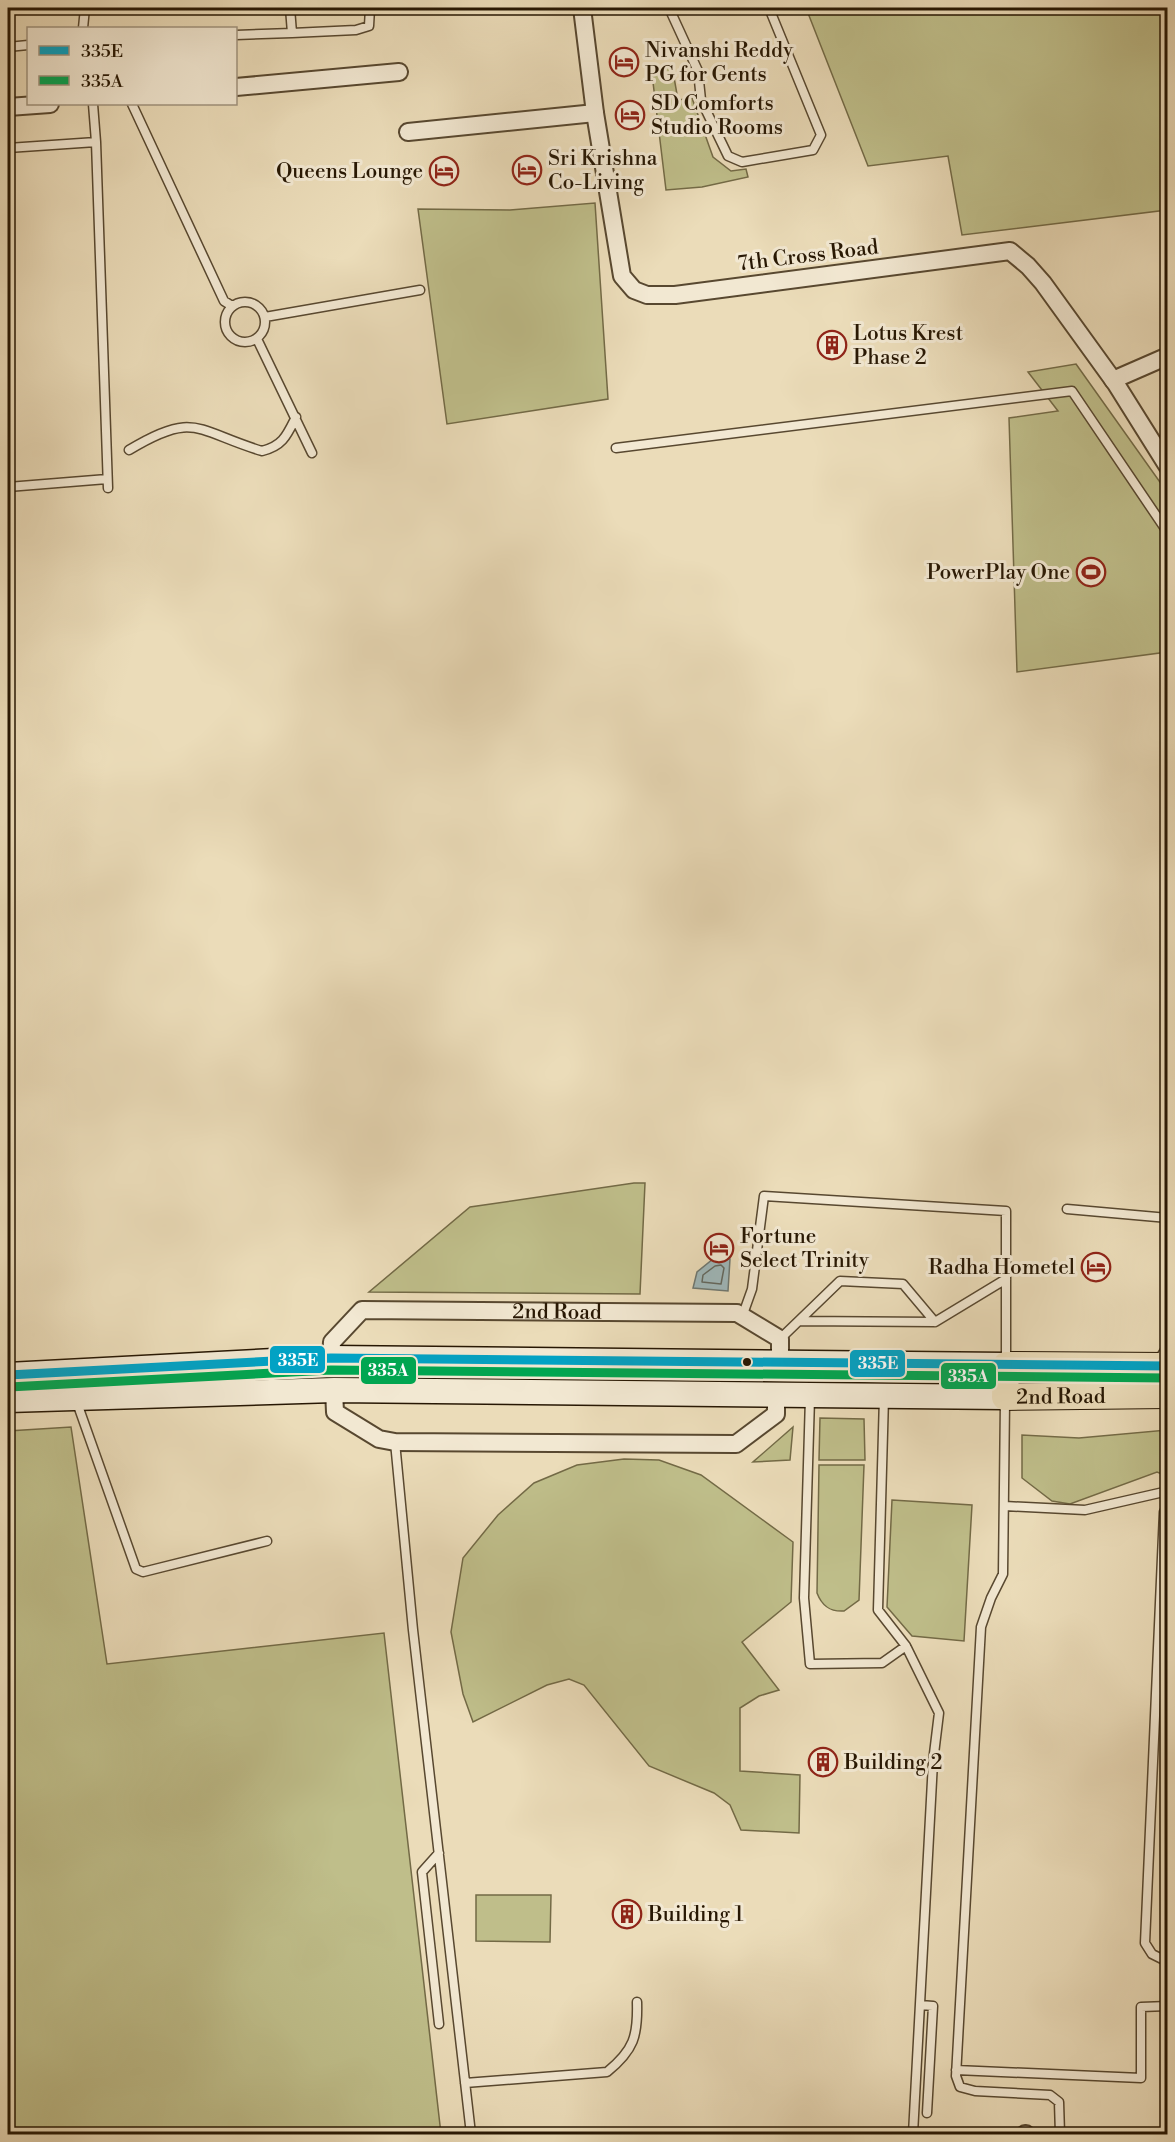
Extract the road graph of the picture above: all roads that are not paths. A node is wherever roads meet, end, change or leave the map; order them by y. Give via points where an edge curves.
1 (85, 8) edge
2 (290, 8) edge
3 (370, 8) edge
4 (582, 8) edge
5 (669, 8) edge
6 (769, 8) edge
7 (83, 27) edge
8 (292, 33) junction
9 (237, 35) edge
10 (27, 45) edge
11 (8, 47) edge
12 (399, 72) dead end
13 (237, 87) edge
14 (36, 105) edge
15 (93, 105) edge
16 (132, 105) edge
17 (8, 107) edge
18 (595, 113) junction
19 (408, 132) dead end
20 (96, 142) junction
21 (8, 148) edge
22 (420, 290) dead end
23 (232, 306) junction
24 (265, 318) junction
25 (257, 339) junction
26 (1167, 356) edge
27 (1113, 380) junction
28 (296, 417) junction
29 (616, 448) dead end
30 (129, 450) dead end
31 (312, 453) dead end
32 (1164, 457) edge
33 (8, 487) edge
34 (1167, 533) edge
35 (1067, 1209) dead end
36 (1167, 1218) edge
37 (1006, 1279) junction
38 (742, 1317) junction
39 (800, 1322) junction
40 (935, 1322) junction
41 (780, 1339) junction
42 (331, 1358) junction
43 (1163, 1359) edge
44 (780, 1364) junction
45 (1006, 1365) junction
46 (8, 1375) edge
47 (334, 1390) junction
48 (776, 1392) junction
49 (810, 1393) junction
50 (884, 1395) junction
51 (1167, 1395) edge
52 (75, 1396) junction
53 (1005, 1397) junction
54 (8, 1400) edge
55 (395, 1443) junction
56 (1167, 1491) edge
57 (1167, 1505) edge
58 (1005, 1506) junction
59 (267, 1541) dead end
60 (906, 1646) junction
61 (440, 1853) junction
62 (1167, 1962) edge
63 (637, 2002) dead end
64 (920, 2005) junction
65 (1167, 2006) edge
66 (439, 2024) dead end
67 (956, 2070) junction
68 (465, 2083) junction
69 (927, 2113) dead end
70 (471, 2134) edge
71 (913, 2134) edge
72 (1060, 2134) edge

1 - 7 lane
2 - 8 lane
3 - 8 lane via 369,26
4 - 18 street, 7th Cross Road
5 - 6 lane via 698,71 702,100 728,156 742,162 813,150 821,135
8 - 9 lane
10 - 11 lane
12 - 13 street
14 - 17 street
15 - 20 lane
16 - 23 lane via 224,301
18 - 19 street
18 - 27 street, 7th Cross Road via 622,276 634,290 647,295 675,295 1010,251 1043,283
20 - 21 lane
20 - 33 lane via 107,484
22 - 24 lane
23 - 24 lane via 248,301 262,310
23 - 25 lane via 225,320 228,334 242,342
24 - 25 lane
25 - 28 lane
26 - 27 street
27 - 32 street, 7th Cross Road
28 - 30 lane via 283,443 262,451 195,426 181,425
28 - 31 lane
29 - 34 lane via 1072,391
35 - 36 lane
37 - 38 lane via 1006,1211 765,1196 752,1289
37 - 40 lane
37 - 45 lane
38 - 41 street, 2nd Road
38 - 42 street, 2nd Road via 737,1313 362,1310 332,1342
39 - 40 lane
39 - 40 lane via 840,1281 903,1284
39 - 41 lane
41 - 44 street
42 - 44 main road, 2nd Road
42 - 46 main road, 2nd Road
43 - 45 main road, 2nd Road
44 - 45 main road, 2nd Road
45 - 53 main road
47 - 48 main road, 2nd Road
47 - 52 main road, 2nd Road
47 - 55 street via 335,1412 379,1439
48 - 49 main road, 2nd Road
48 - 55 street via 776,1414 736,1444
49 - 50 main road, 2nd Road
49 - 60 lane via 804,1587 810,1664 882,1663
50 - 53 main road, 2nd Road
50 - 60 lane via 878,1610
51 - 53 main road, 2nd Road
52 - 54 main road, 2nd Road
52 - 59 lane via 136,1569 143,1572
53 - 58 lane
55 - 61 lane
56 - 58 lane via 1085,1510
57 - 62 lane via 1158,1616 1145,1943 1152,1954
58 - 67 lane via 1003,1574 981,1628
60 - 64 lane via 939,1713
61 - 66 lane via 422,1872
61 - 68 lane
63 - 68 lane via 638,2030 625,2057 607,2072
64 - 69 lane via 933,2006
64 - 71 lane
65 - 67 lane via 1141,2007 1141,2078
67 - 72 lane via 960,2087 975,2091 1050,2095 1059,2102
68 - 70 lane

